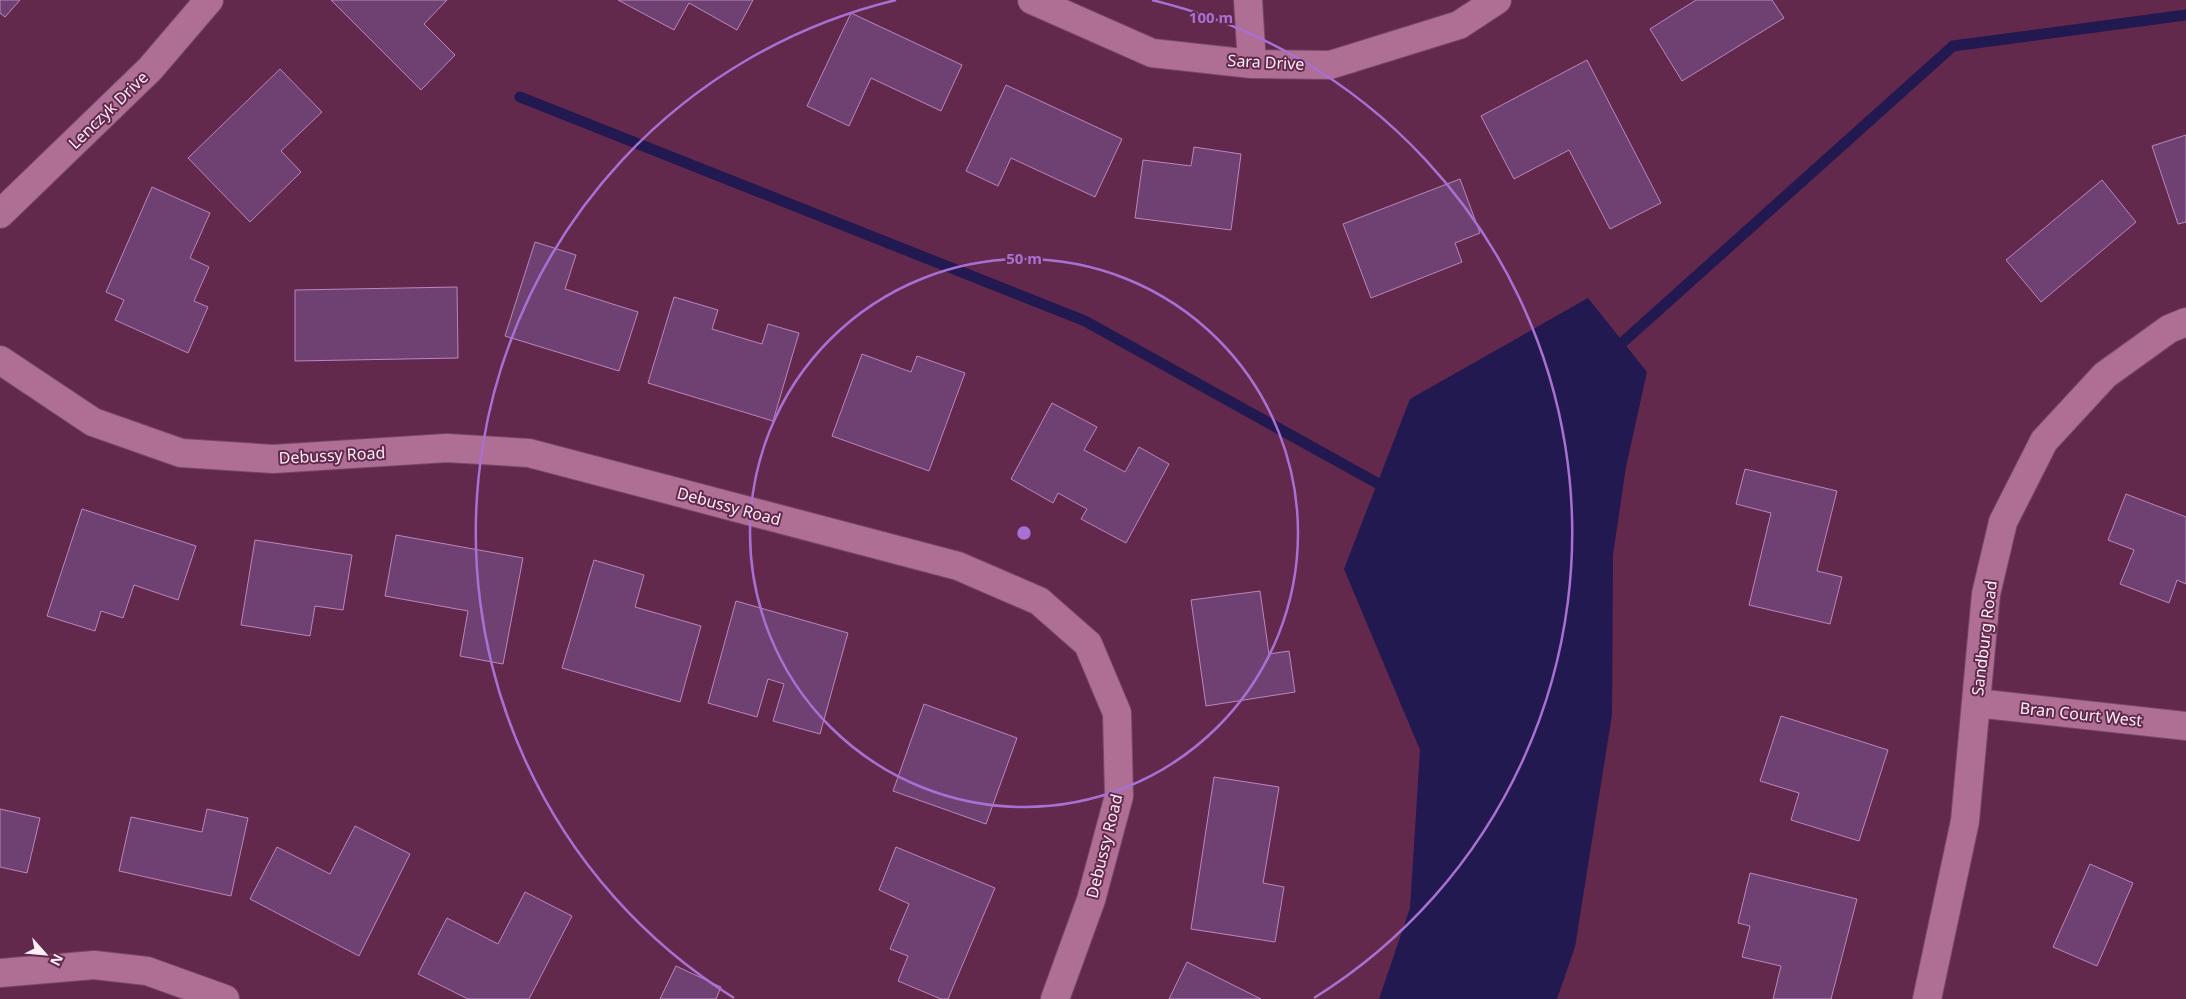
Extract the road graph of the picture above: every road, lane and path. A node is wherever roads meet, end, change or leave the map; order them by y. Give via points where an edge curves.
1 (209, 0) edge
2 (1032, 0) edge
3 (1248, 0) edge
4 (1497, 0) edge
5 (1252, 64) junction
6 (0, 214) edge
7 (2186, 322) edge
8 (0, 360) edge
9 (1976, 703) junction
10 (2186, 726) edge
11 (0, 973) edge
12 (225, 999) edge
13 (1054, 999) edge
14 (1927, 999) edge

1 - 6 street, Lenczyk Drive via 150,69
2 - 5 street, Sara Drive via 1152,53
3 - 5 street
4 - 5 street, Sara Drive via 1459,25 1330,65
7 - 9 street, Sandburg Road via 2169,330 2104,375 2044,441 2003,522 1986,594
8 - 13 street, Debussy Road via 93,422 181,453 273,459 447,448 529,453 958,566 1039,601 1088,644 1117,713 1120,796 1091,900
9 - 10 street, Bran Court West
9 - 14 street, Sandburg Road via 1965,821
11 - 12 street via 94,965 147,972

